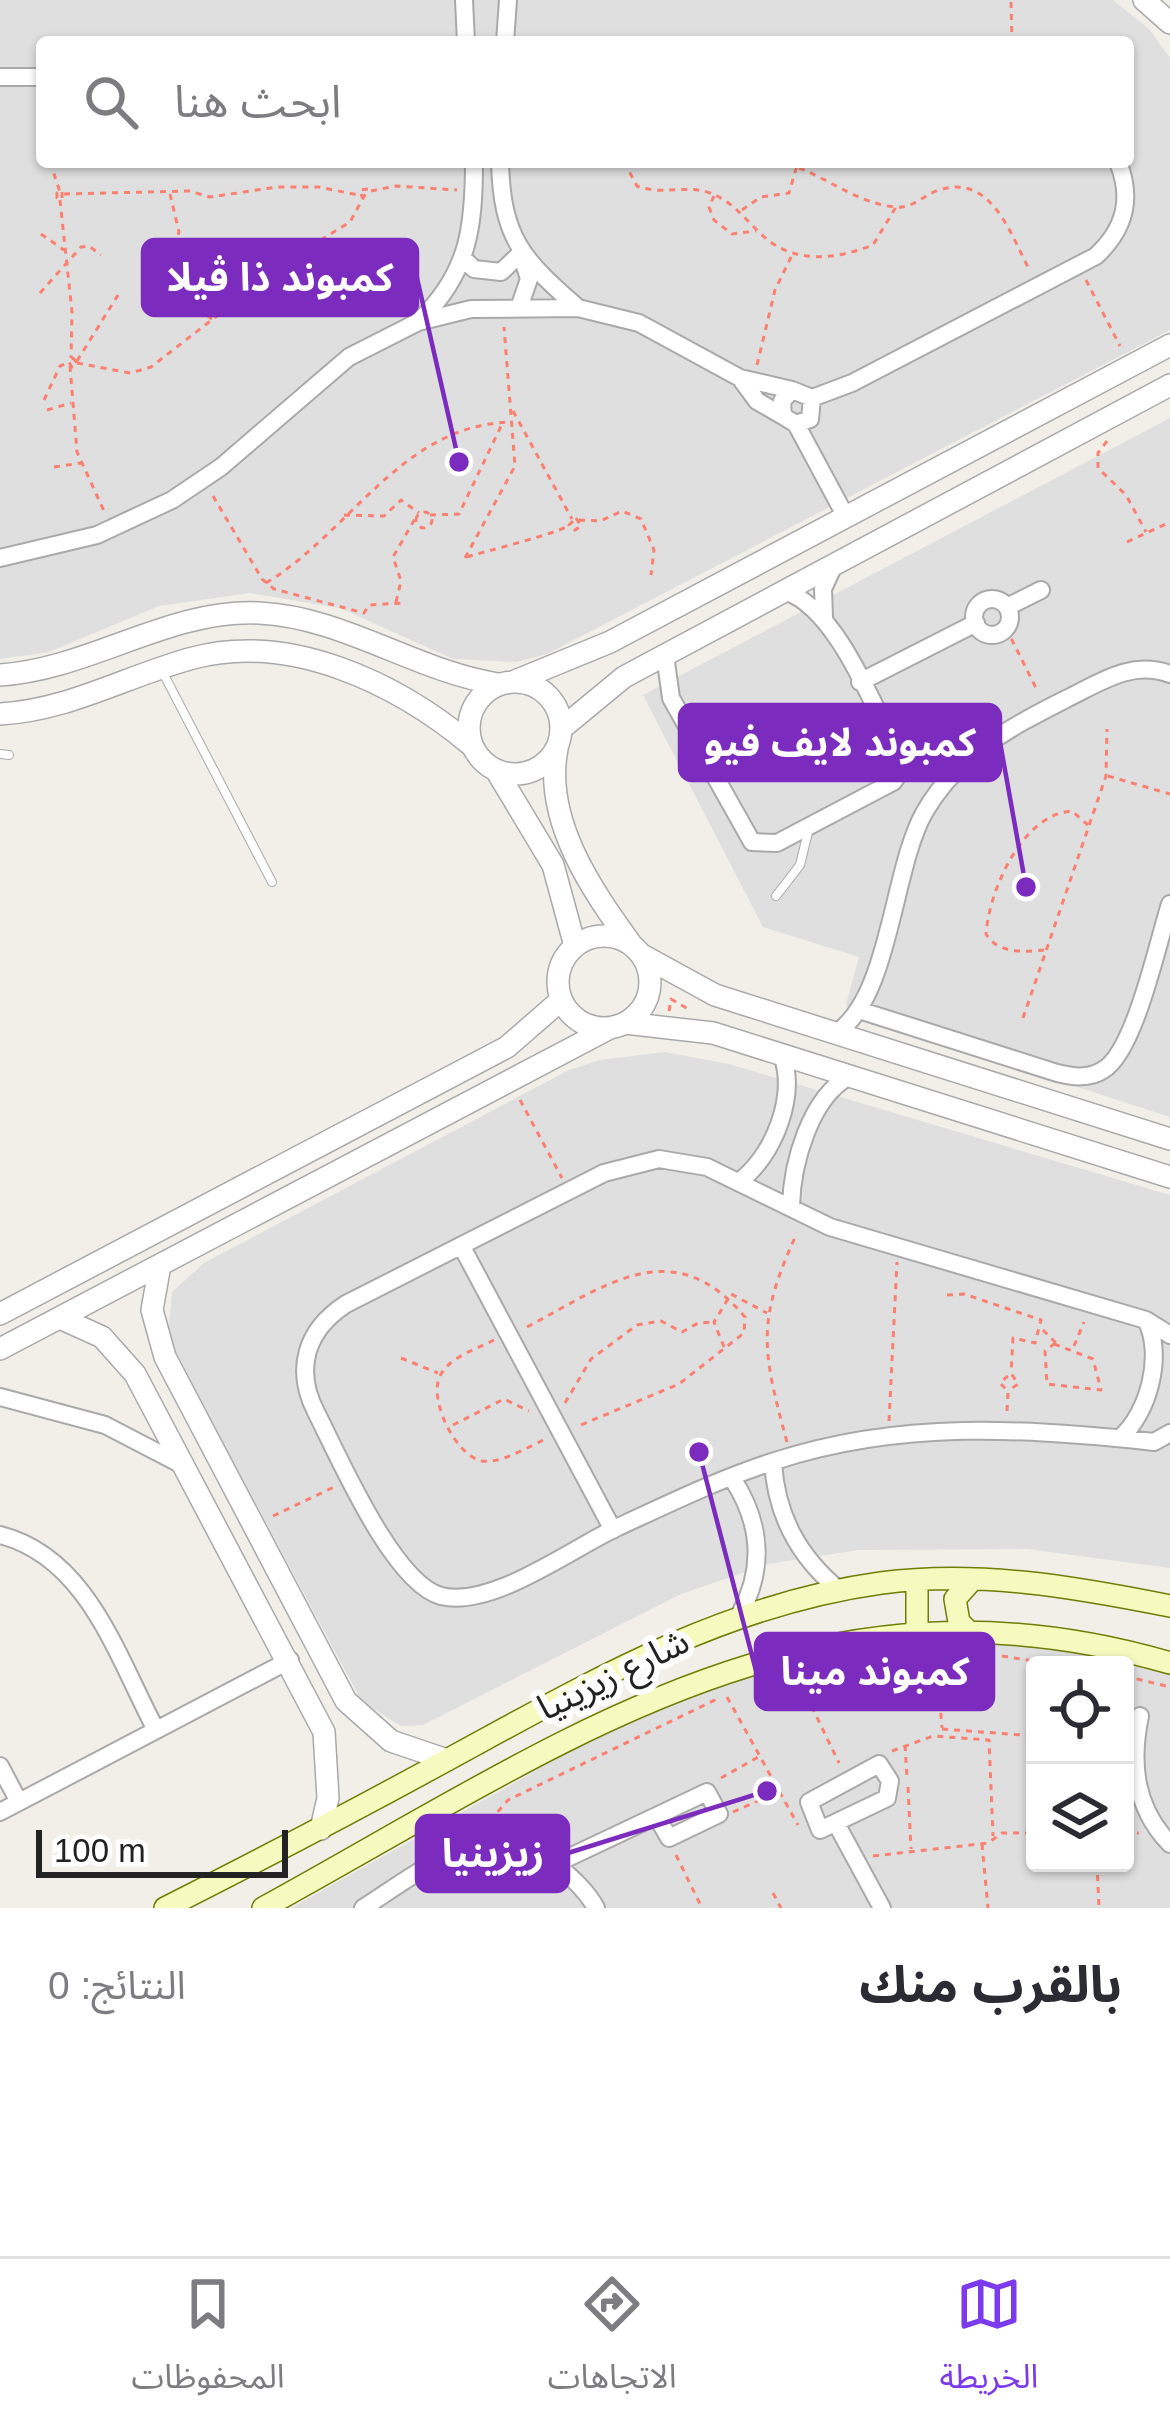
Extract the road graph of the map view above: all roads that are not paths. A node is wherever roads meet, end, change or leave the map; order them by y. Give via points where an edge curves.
1 (464, 0) edge
2 (508, 0) edge
3 (1144, 0) edge
4 (1170, 22) edge
5 (466, 36) edge
6 (505, 36) edge
7 (0, 77) edge
8 (36, 77) edge
9 (474, 168) edge
10 (500, 168) edge
11 (1120, 168) edge
12 (521, 253) junction
13 (464, 259) junction
14 (511, 305) junction
15 (578, 308) junction
16 (472, 309) junction
17 (418, 322) junction
18 (1170, 345) edge
19 (747, 379) junction
20 (1170, 385) edge
21 (792, 390) junction
22 (812, 398) junction
23 (789, 420) junction
24 (846, 517) junction
25 (0, 558) edge
26 (834, 565) junction
27 (1041, 590) dead end
28 (785, 591) junction
29 (1007, 607) junction
30 (824, 618) junction
31 (976, 623) junction
32 (665, 656) junction
33 (161, 669) junction
34 (638, 670) junction
35 (1170, 674) edge
36 (0, 676) edge
37 (507, 682) junction
38 (860, 682) junction
39 (671, 698) junction
40 (0, 714) edge
41 (560, 738) junction
42 (472, 745) junction
43 (496, 770) junction
44 (809, 826) junction
45 (272, 882) dead end
46 (776, 896) dead end
47 (1170, 904) edge
48 (575, 946) junction
49 (637, 950) junction
50 (561, 1000) junction
51 (865, 1007) junction
52 (617, 1025) junction
53 (836, 1033) junction
54 (875, 1046) junction
55 (782, 1055) junction
56 (850, 1076) junction
57 (1170, 1139) edge
58 (1170, 1177) edge
59 (740, 1181) junction
60 (798, 1210) junction
61 (462, 1247) junction
62 (160, 1265) junction
63 (0, 1314) edge
64 (60, 1318) junction
65 (1146, 1320) junction
66 (1170, 1335) edge
67 (0, 1349) edge
68 (0, 1397) edge
69 (1170, 1433) edge
70 (1120, 1438) junction
71 (782, 1459) junction
72 (182, 1465) junction
73 (732, 1478) junction
74 (613, 1530) junction
75 (0, 1534) edge
76 (917, 1580) junction
77 (972, 1580) junction
78 (839, 1590) junction
79 (1170, 1606) edge
80 (740, 1614) junction
81 (967, 1630) junction
82 (917, 1631) junction
83 (290, 1660) junction
84 (1170, 1663) edge
85 (1141, 1716) dead end
86 (155, 1728) junction
87 (447, 1760) junction
88 (0, 1766) edge
89 (19, 1802) junction
90 (0, 1812) edge
91 (657, 1817) junction
92 (837, 1825) junction
93 (322, 1829) junction
94 (1170, 1844) edge
95 (555, 1864) junction
96 (165, 1908) edge
97 (263, 1908) edge
98 (363, 1908) edge
99 (596, 1908) edge
100 (882, 1908) edge

1 - 5 street
2 - 6 street
3 - 4 street
7 - 8 street
9 - 13 street via 474,226
10 - 12 street via 502,209
11 - 22 street via 1126,187 1111,243 872,375
12 - 13 street via 502,272
12 - 14 street via 529,279
12 - 15 street
13 - 16 street
13 - 17 street
14 - 15 street
14 - 16 street
15 - 19 street via 658,330
16 - 17 street
17 - 25 street via 335,367 204,480 110,530
18 - 24 street
19 - 21 street
19 - 23 street via 758,401
20 - 26 street
21 - 22 street
21 - 23 street via 782,401
22 - 23 street via 814,413
23 - 24 street
24 - 37 street via 610,642
26 - 28 street
26 - 30 street via 823,589
27 - 29 street
28 - 30 street
28 - 32 street
29 - 31 street via 984,602
29 - 31 street via 1006,628 989,635
30 - 38 street
31 - 38 street
32 - 34 street
32 - 39 street
33 - 40 street via 40,712
33 - 42 street via 221,652 314,660 410,702
33 - 45 lane
34 - 39 street
34 - 41 street via 607,688
35 - 51 street via 1151,668 1115,675 1012,726 962,763 915,832
36 - 37 street via 70,665 192,619 259,614 325,624 449,674
37 - 41 street via 548,695
37 - 42 street via 472,709
38 - 44 street via 901,771
39 - 44 street via 752,842 769,847
41 - 43 street via 532,771
41 - 49 street via 554,784 562,822
42 - 43 street
43 - 48 street via 553,866
44 - 46 lane via 794,877
47 - 51 street via 1124,1046 1088,1076
48 - 49 street via 603,935
48 - 50 street via 559,970
49 - 52 street via 649,970 646,1001
49 - 53 street via 715,995
50 - 52 street via 581,1022
50 - 63 street via 507,1047
51 - 53 street
51 - 54 street
52 - 55 street via 684,1027
52 - 62 street
53 - 54 street
54 - 57 street
55 - 56 street
55 - 59 street via 788,1082 778,1124 767,1152
56 - 58 street
56 - 60 street via 822,1100 796,1170
59 - 60 street
59 - 61 street via 687,1162 631,1163
60 - 65 street via 897,1249
61 - 74 street
61 - 74 street via 346,1304 315,1331 306,1350 307,1392 352,1478 398,1563 442,1596 477,1597
62 - 64 street
62 - 87 street via 152,1310 165,1357 346,1701 391,1741
64 - 67 street
64 - 72 street via 81,1323 120,1354
65 - 66 street
65 - 70 street via 1154,1359 1140,1414
68 - 72 street via 105,1425
69 - 70 street via 1154,1442
70 - 71 street via 1006,1429 888,1436
71 - 73 street
71 - 78 street via 787,1526
72 - 83 street
73 - 74 street
73 - 80 street via 753,1519 758,1552
75 - 86 street via 41,1550 71,1576
76 - 77 main road, شارع زيزينيا
76 - 78 main road, شارع زيزينيا
76 - 82 main road
77 - 79 main road, شارع زيزينيا via 1029,1581
77 - 81 main road via 955,1599
78 - 80 main road, شارع زيزينيا
80 - 87 main road, شارع زيزينيا via 637,1658
81 - 82 main road, شارع زيزينيا
81 - 84 main road, شارع زيزينيا via 1061,1636
82 - 97 main road, شارع زيزينيا via 779,1654 674,1689
83 - 86 street
83 - 93 street via 324,1732
85 - 94 street via 1137,1783 1148,1816
86 - 89 street
87 - 93 main road, شارع زيزينيا
88 - 89 street
89 - 90 street
91 - 91 street via 707,1792 719,1813 668,1837
91 - 95 street
92 - 92 street via 887,1798 891,1786 880,1764 808,1804 820,1830
92 - 100 street
93 - 96 main road, شارع زيزينيا
95 - 98 street via 517,1844 478,1843
95 - 99 street

